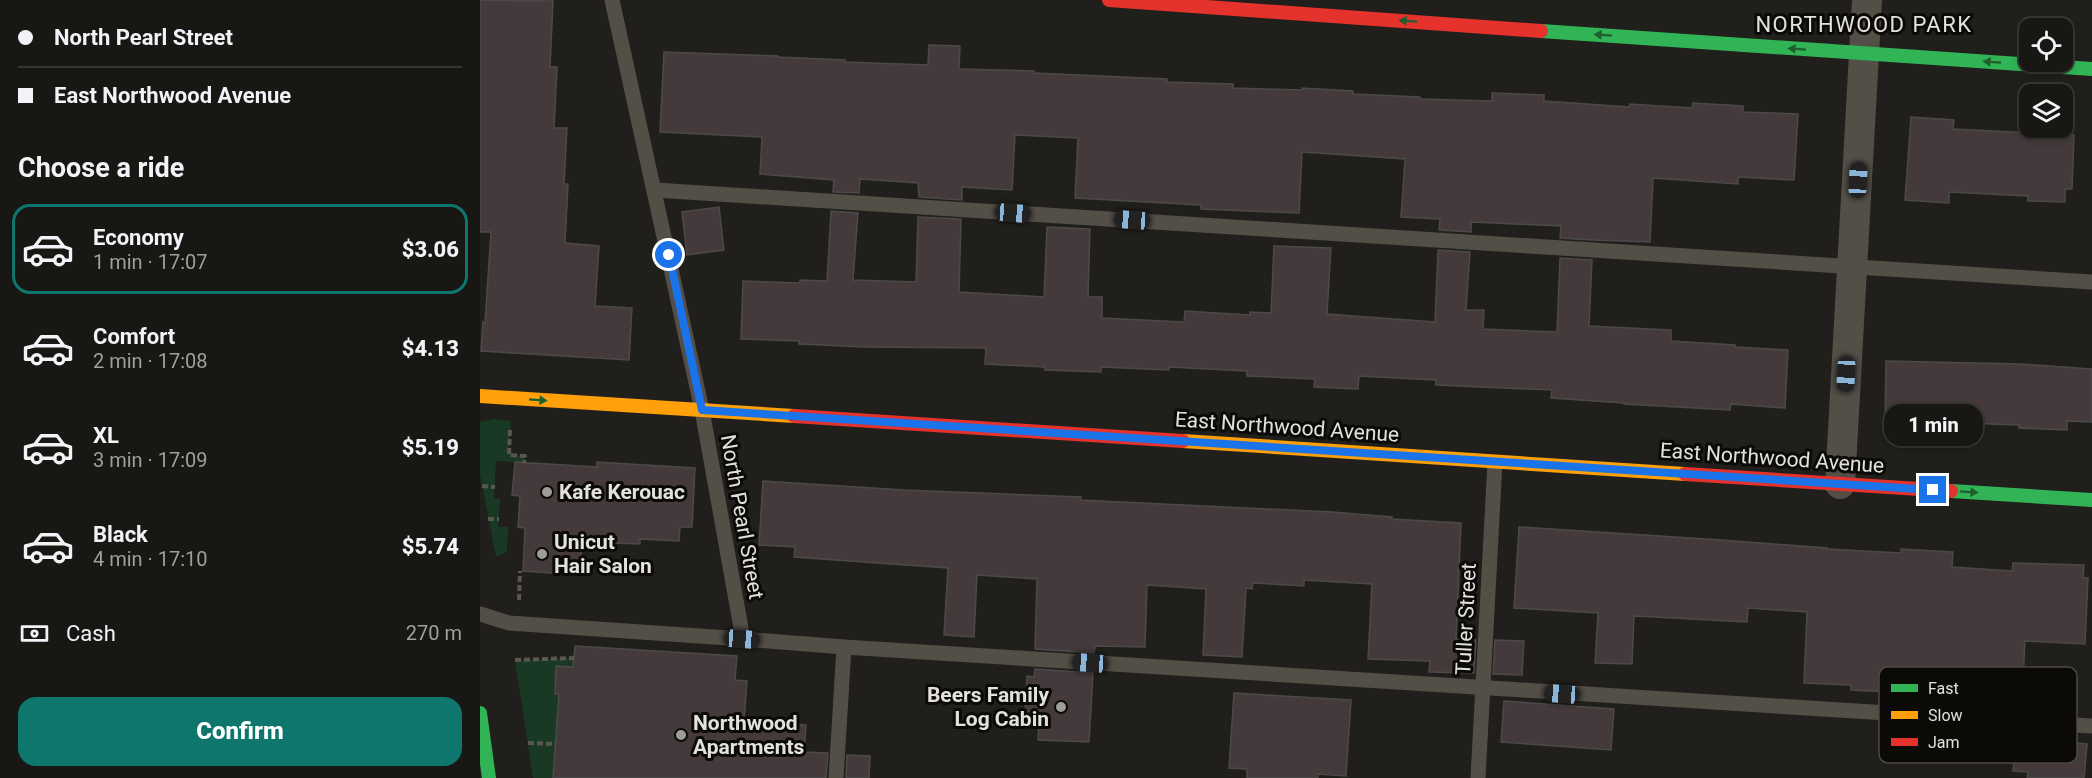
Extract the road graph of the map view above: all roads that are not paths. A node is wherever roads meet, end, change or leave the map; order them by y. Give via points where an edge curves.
1 (612, 0) edge
2 (1109, 0) edge
3 (1867, 0) edge
4 (1865, 54) junction
5 (2092, 69) edge
6 (655, 190) junction
7 (1853, 267) junction
8 (2092, 282) edge
9 (480, 396) edge
10 (702, 410) junction
11 (1495, 462) junction
12 (1840, 484) junction
13 (2092, 500) edge
14 (480, 614) edge
15 (742, 639) junction
16 (844, 647) junction
17 (1483, 689) junction
18 (480, 713) edge
19 (1879, 713) edge
20 (2077, 725) edge
21 (2092, 726) edge
22 (489, 778) edge
23 (836, 778) edge
24 (1478, 778) edge

1 - 6 lane, North Pearl Street
4 -> 2 street
3 - 4 street
5 -> 4 street
4 - 7 street
6 - 7 lane
6 - 10 lane, North Pearl Street
7 - 8 lane
7 - 12 street
9 -> 10 street, East Northwood Avenue
10 - 11 street, East Northwood Avenue
10 - 15 lane, North Pearl Street
11 - 12 street, East Northwood Avenue
11 - 17 lane, Tuller Street
12 -> 13 street, East Northwood Avenue
14 - 15 lane via 509,623
15 - 16 lane
16 - 17 lane
16 - 23 lane
17 - 19 lane
17 - 24 lane, Tuller Street
18 - 22 street
20 - 21 lane

